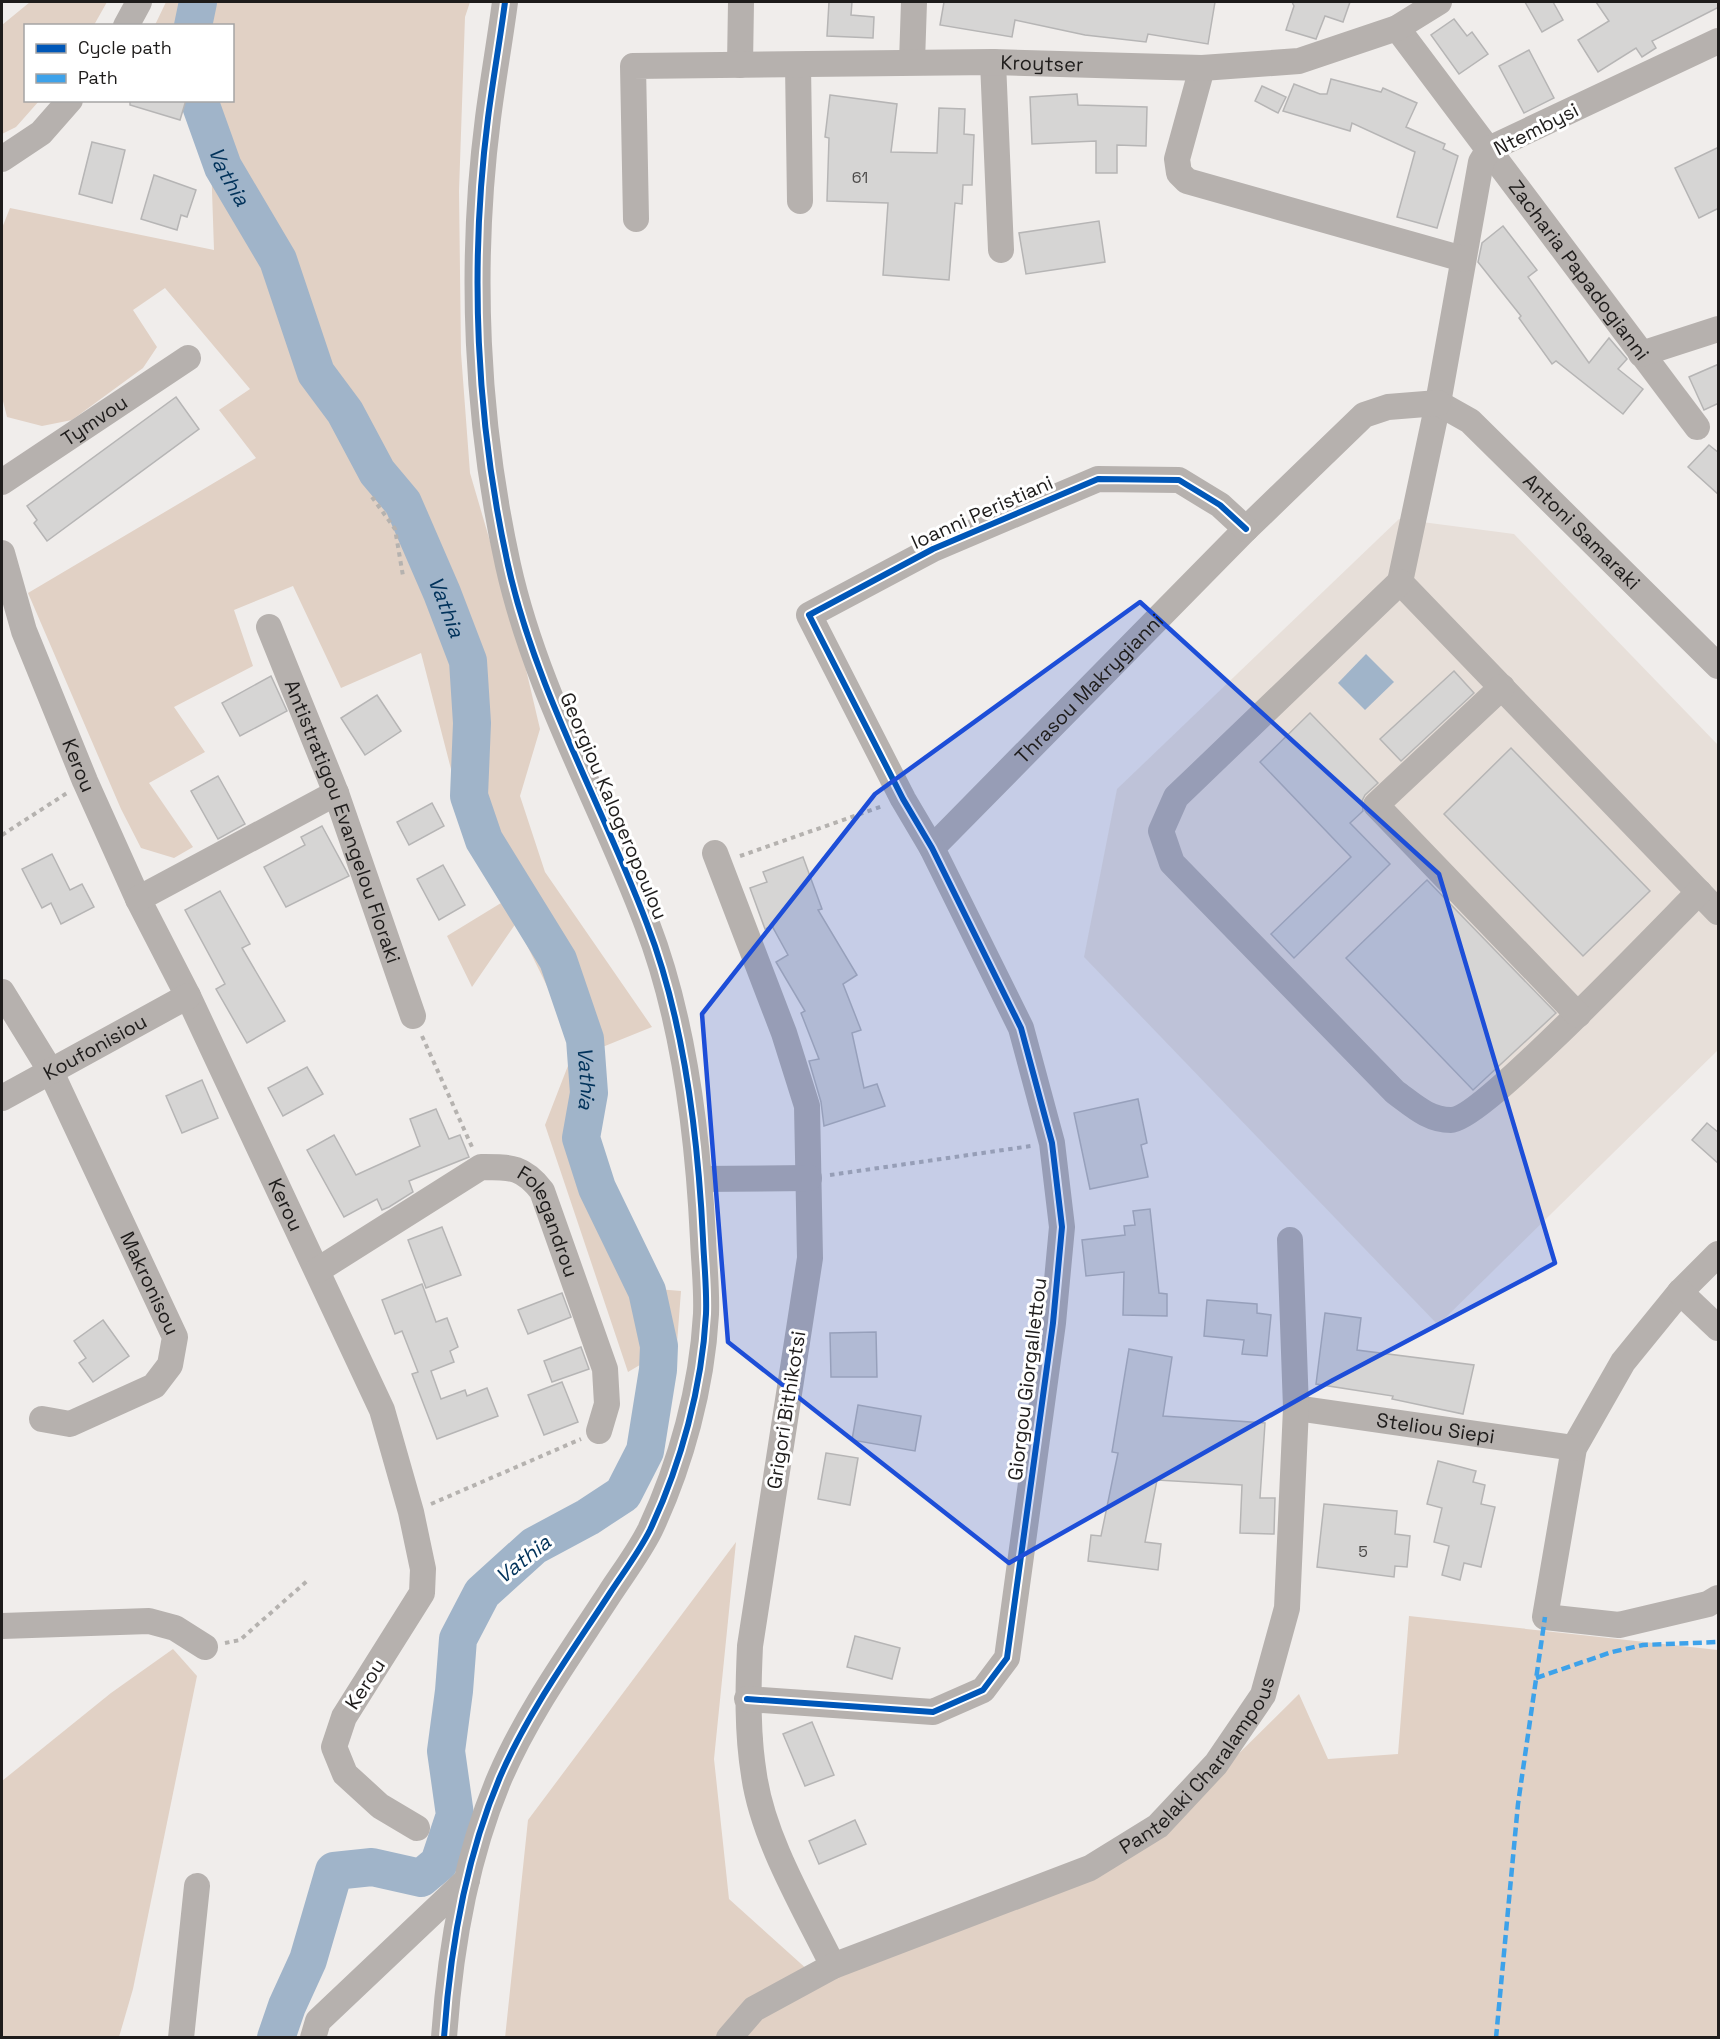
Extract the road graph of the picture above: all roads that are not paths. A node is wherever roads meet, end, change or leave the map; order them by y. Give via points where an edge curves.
1 (139, 2) edge
2 (505, 2) edge
3 (741, 2) edge
4 (914, 2) edge
5 (1439, 2) edge
6 (127, 24) edge
7 (1397, 28) junction
8 (1719, 41) edge
9 (912, 62) junction
10 (993, 62) junction
11 (740, 65) junction
12 (798, 65) junction
13 (1202, 68) junction
14 (67, 102) edge
15 (1489, 150) junction
16 (2, 159) edge
17 (800, 201) dead end
18 (636, 219) dead end
19 (1001, 250) dead end
20 (1463, 259) junction
21 (1719, 329) edge
22 (1641, 354) junction
23 (188, 358) dead end
24 (1438, 403) junction
25 (1697, 426) dead end
26 (2, 482) edge
27 (1246, 529) junction
28 (2, 553) edge
29 (1400, 582) junction
30 (269, 627) dead end
31 (1719, 666) edge
32 (1502, 687) junction
33 (336, 793) junction
34 (932, 848) junction
35 (717, 858) road end
36 (1699, 892) junction
37 (138, 899) junction
38 (1719, 912) edge
39 (2, 992) edge
40 (188, 996) junction
41 (1578, 1015) junction
42 (413, 1016) road end
43 (50, 1070) junction
44 (2, 1098) edge
45 (809, 1178) junction
46 (700, 1179) junction
47 (1290, 1240) dead end
48 (1719, 1254) edge
49 (318, 1270) junction
50 (1680, 1292) junction
51 (1719, 1328) edge
52 (1296, 1408) junction
53 (42, 1419) dead end
54 (599, 1431) road end
55 (1574, 1448) junction
56 (1719, 1598) edge
57 (2, 1626) edge
58 (205, 1647) road end
59 (747, 1699) junction
60 (417, 1828) dead end
61 (467, 1880) junction
62 (197, 1886) dead end
63 (833, 1966) junction
64 (181, 2037) edge
65 (313, 2037) edge
66 (444, 2037) edge
67 (729, 2037) edge

1 - 6 street
2 - 46 street, Georgiou Kalogeropoulou via 487,122 478,251 478,340 492,467 509,567 543,682 649,927 680,1039
3 - 11 street
4 - 9 street
5 - 7 street, Kroytser
7 - 13 street, Kroytser via 1299,61
7 - 15 street, Zacharia Papadogianni
8 - 15 street, Ntembysi
9 - 10 street, Kroytser
9 - 12 street, Kroytser
10 - 13 street, Kroytser
10 - 19 street
11 - 12 street, Kroytser
11 - 18 street, Kroytser via 633,66
12 - 17 street
13 - 20 street via 1177,159 1179,172 1187,181
14 - 16 street via 40,133
15 - 20 street, Ntembysi via 1481,162
15 - 22 street, Zacharia Papadogianni
20 - 24 street, Ntembysi
21 - 22 street
22 - 25 street, Zacharia Papadogianni
23 - 26 street, Tymvou
24 - 27 street, Thrasou Makrygianni via 1388,407 1364,415
24 - 29 street, Ntembysi
24 - 31 street, Antoni Samaraki via 1470,421
27 - 34 street, Thrasou Makrygianni
27 - 34 street, Ioanni Peristiani via 1220,505 1179,480 1098,480 933,549 809,615
28 - 37 street, Kerou via 24,631
29 - 32 street
29 - 41 street via 1176,797 1161,831 1172,862 1395,1092 1427,1115 1454,1120 1479,1106
30 - 33 street, Antistratigou Evangelou Floraki
32 - 36 street
32 - 41 street via 1376,805
33 - 37 street
33 - 42 street, Antistratigou Evangelou Floraki
34 - 59 street, Giorgou Giorgallettou via 1021,1028 1052,1143 1062,1227 1053,1323 1007,1658 983,1690 933,1712
35 - 45 street, Grigori Bithikotsi via 784,1033 807,1106
36 - 38 street
36 - 41 street
37 - 40 street, Kerou
39 - 43 street, Makronisou
40 - 43 street, Koufonisiou
40 - 49 street, Kerou
43 - 44 street, Koufonisiou
43 - 53 street, Makronisou via 175,1337 170,1365 154,1386 70,1424
45 - 46 street
45 - 59 street, Grigori Bithikotsi via 810,1258 750,1646
46 - 61 street, Georgiou Kalogeropoulou via 706,1312 695,1394 675,1469 648,1534 531,1717 500,1778
47 - 52 street, Pantelaki Charalampous
48 - 50 street
49 - 54 street, Folegandrou via 481,1167 511,1167 531,1177 542,1191 605,1369 608,1404
49 - 60 street, Kerou via 382,1410 423,1569 422,1593 344,1718 334,1747 345,1774 380,1806
50 - 51 street
50 - 55 street via 1623,1362
52 - 55 street, Steliou Siepi
52 - 63 street, Pantelaki Charalampous via 1287,1608 1263,1695 1216,1764 1158,1826 1090,1868
55 - 56 street via 1545,1617 1619,1625
57 - 58 street via 149,1621 175,1628
59 - 63 street, Grigori Bithikotsi via 754,1776 776,1850
61 - 65 street via 318,2021
61 - 66 street, Georgiou Kalogeropoulou via 448,1983
62 - 64 street
63 - 67 street, Pantelaki Charalampous via 754,2009

